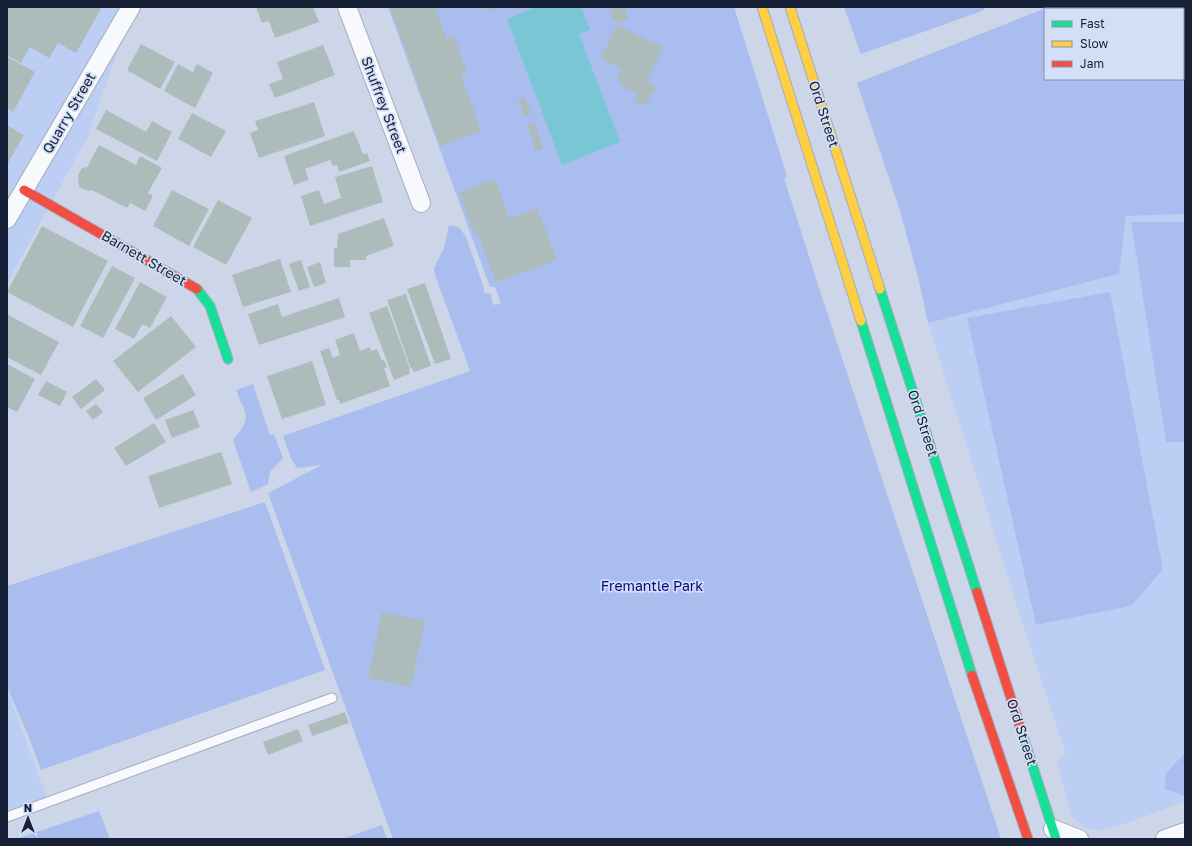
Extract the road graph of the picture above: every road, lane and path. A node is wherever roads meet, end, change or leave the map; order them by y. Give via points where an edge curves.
1 (131, 7) edge
2 (347, 7) edge
3 (762, 7) edge
4 (790, 7) edge
5 (24, 190) junction
6 (421, 203) dead end
7 (7, 219) edge
8 (228, 359) dead end
9 (332, 698) dead end
10 (7, 817) edge
11 (1185, 832) edge
12 (1055, 834) edge
13 (1028, 839) edge
14 (1079, 839) edge
15 (1166, 839) edge

1 - 5 street, Quarry Street
2 - 6 street, Shuffrey Street
3 - 13 main road, Ord Street via 984,713
4 - 12 main road, Ord Street
5 - 7 street, Quarry Street
5 - 8 main road, Barnett Street via 196,288 210,306
9 - 10 lane
11 - 15 street
12 - 14 street

